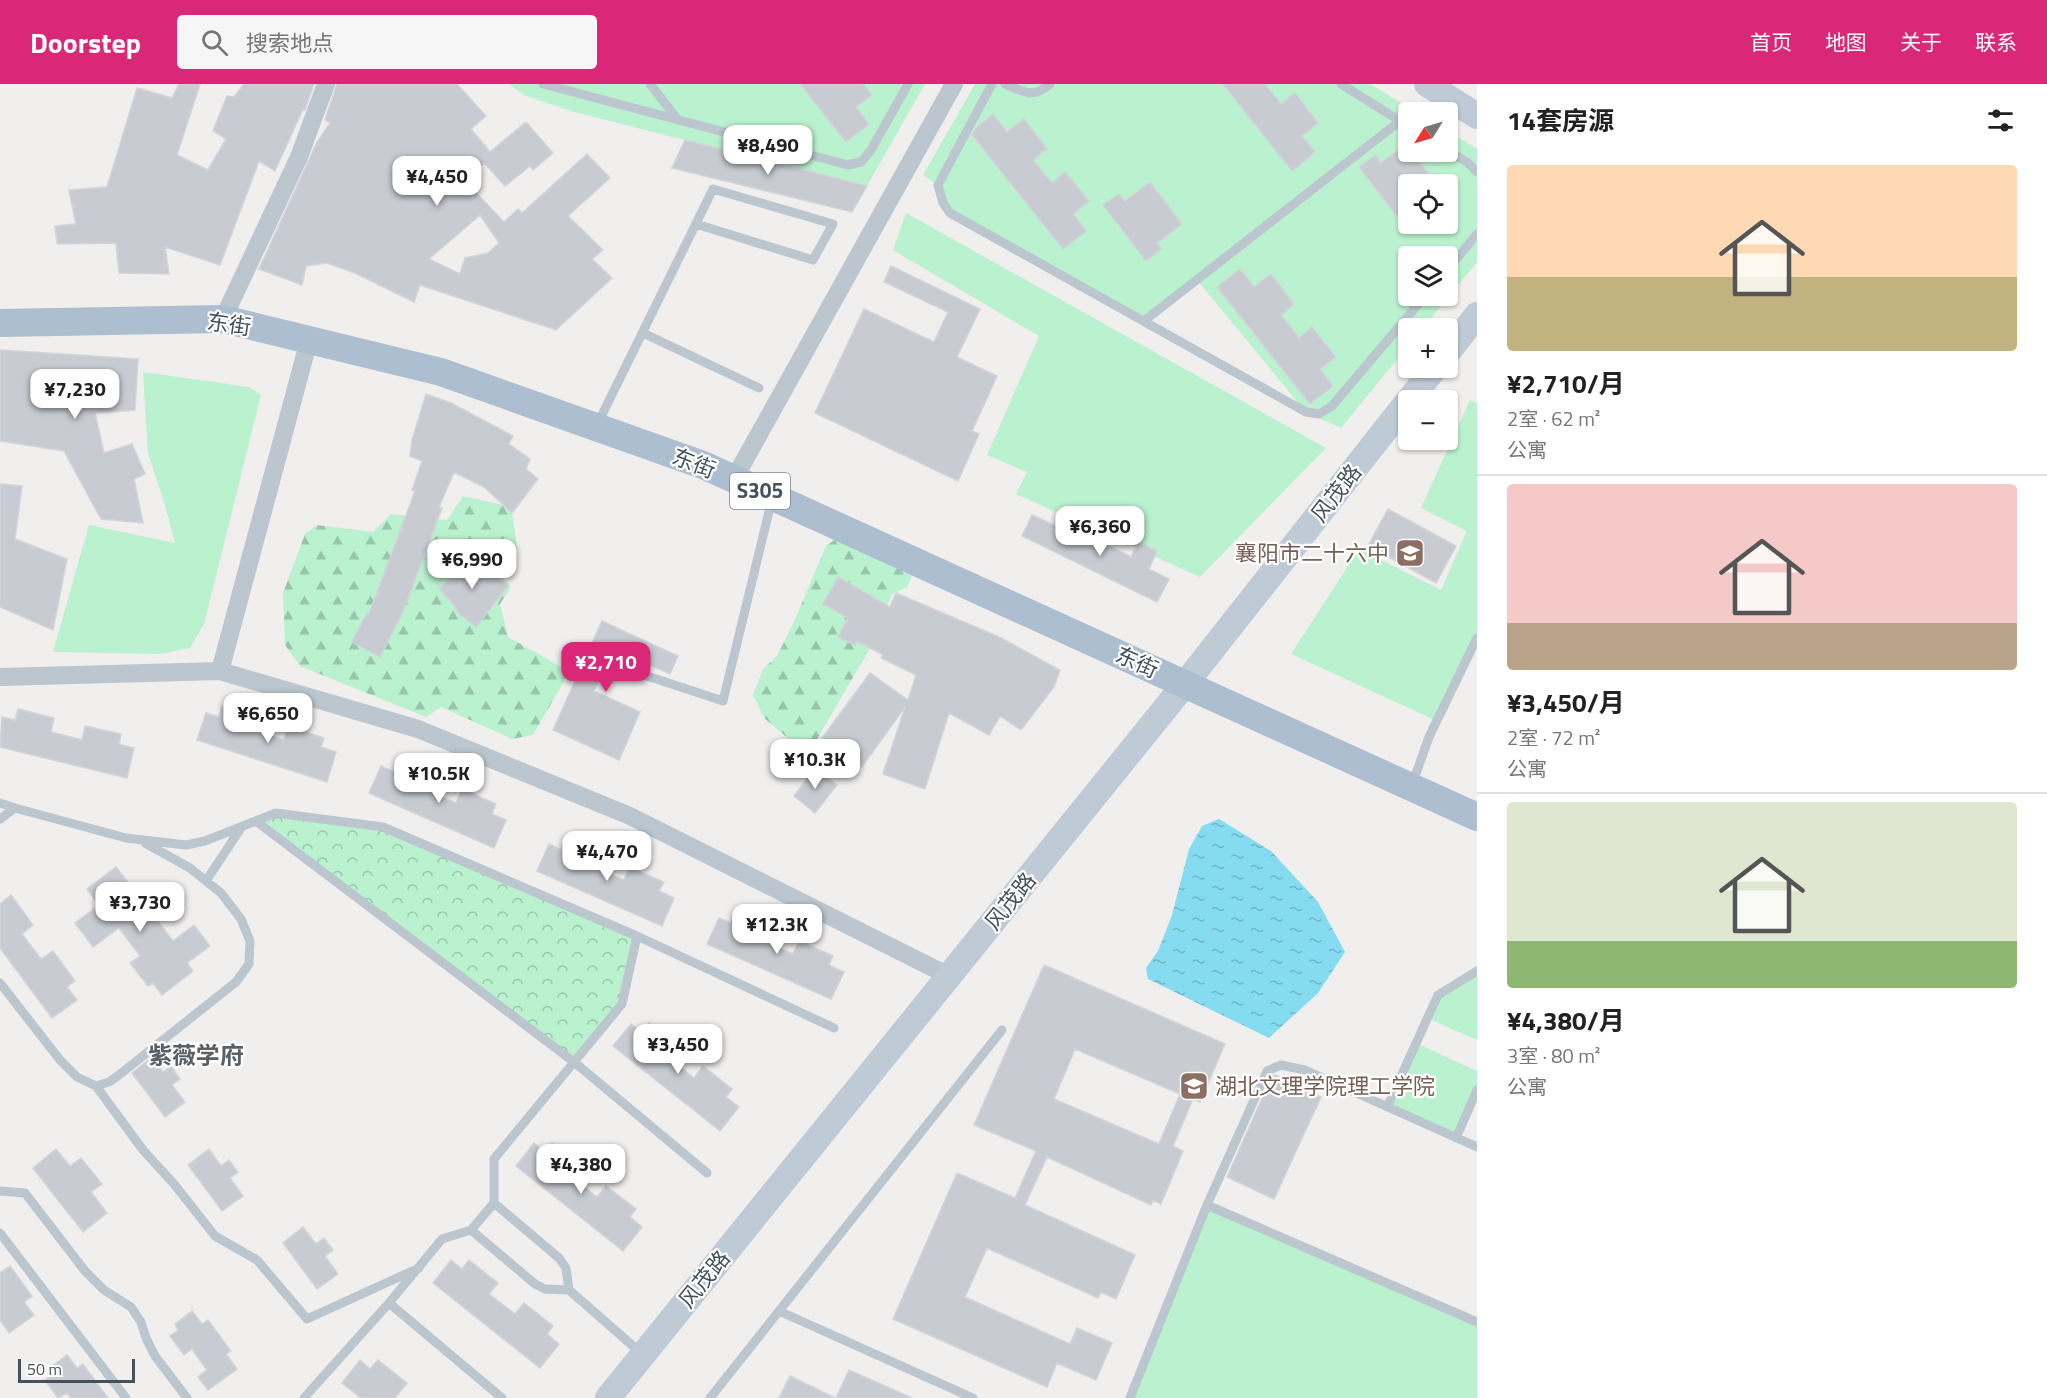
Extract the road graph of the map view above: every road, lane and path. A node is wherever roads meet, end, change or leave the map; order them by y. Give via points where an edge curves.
1 (326, 84) edge
2 (543, 84) edge
3 (650, 84) edge
4 (908, 84) edge
5 (954, 84) edge
6 (992, 84) edge
7 (1005, 84) edge
8 (1050, 84) edge
9 (1341, 84) edge
10 (1427, 84) edge
11 (1477, 116) edge
12 (1398, 119) edge
13 (678, 120) junction
14 (1398, 128) edge
15 (1458, 156) edge
16 (1477, 172) edge
17 (696, 224) junction
18 (1477, 234) edge
19 (1458, 257) edge
20 (1417, 306) edge
21 (1477, 315) edge
22 (1407, 318) edge
23 (223, 319) junction
24 (1144, 321) junction
25 (0, 324) edge
26 (1398, 328) edge
27 (643, 333) junction
28 (1458, 339) edge
29 (309, 340) junction
30 (1427, 378) edge
31 (759, 388) dead end
32 (1418, 390) edge
33 (1398, 415) edge
34 (596, 427) junction
35 (734, 479) junction
36 (772, 496) junction
37 (1477, 638) edge
38 (632, 670) dead end
39 (220, 671) junction
40 (0, 677) edge
41 (1185, 684) junction
42 (1412, 788) junction
43 (0, 803) edge
44 (15, 808) junction
45 (1477, 817) edge
46 (0, 819) edge
47 (257, 822) junction
48 (240, 828) junction
49 (138, 839) junction
50 (206, 881) junction
51 (637, 936) junction
52 (1477, 971) edge
53 (949, 976) junction
54 (0, 982) edge
55 (834, 1028) dead end
56 (1002, 1030) dead end
57 (574, 1062) junction
58 (96, 1086) junction
59 (1477, 1090) edge
60 (1387, 1107) junction
61 (1456, 1138) junction
62 (1477, 1147) edge
63 (707, 1173) dead end
64 (0, 1191) edge
65 (494, 1203) junction
66 (1207, 1206) junction
67 (471, 1230) junction
68 (0, 1233) edge
69 (419, 1268) junction
70 (569, 1290) junction
71 (389, 1303) junction
72 (779, 1311) junction
73 (1477, 1322) edge
74 (643, 1354) junction
75 (126, 1398) edge
76 (187, 1398) edge
77 (304, 1398) edge
78 (502, 1398) edge
79 (608, 1398) edge
80 (710, 1398) edge
81 (973, 1398) edge
82 (1130, 1398) edge

1 - 23 street via 299,157
2 - 13 lane
3 - 13 lane
4 - 13 lane via 871,150 861,162 848,165
5 - 35 street
6 - 24 lane via 938,185 943,204 950,213
7 - 8 lane via 1027,94 1041,92
9 - 12 lane
10 - 11 street
14 - 24 lane
15 - 16 lane
17 - 17 lane via 713,189 833,224 813,260
17 - 27 lane
18 - 19 lane
20 - 22 lane
21 - 28 street
23 - 25 main road, 东街 / S305
23 - 29 main road, 东街 / S305
24 - 26 lane via 1306,412 1319,414 1332,406
27 - 31 lane
27 - 34 lane
29 - 34 main road, 东街 / S305 via 441,372
29 - 39 street
30 - 32 street, 风茂路
33 - 41 street, 风茂路
34 - 35 main road, 东街 / S305
35 - 36 main road, 东街 / S305
36 - 38 lane via 723,701
36 - 41 main road, 东街 / S305
37 - 42 lane via 1429,737
39 - 40 street
39 - 53 street via 418,729 630,816
41 - 42 main road, 东街 / S305
41 - 53 street, 风茂路
42 - 45 main road, 东街 / S305
43 - 44 lane
44 - 46 lane
44 - 49 lane
47 - 48 lane
47 - 51 lane via 276,813 383,827
47 - 57 lane
48 - 49 lane via 186,845
48 - 50 lane
49 - 50 lane
50 - 58 lane via 241,919 250,941 249,966 236,982 126,1069
51 - 55 lane
51 - 57 lane via 622,1004
52 - 60 lane via 1437,995
53 - 74 street, 风茂路
54 - 58 lane via 60,1060 77,1077
56 - 72 lane
57 - 63 lane
57 - 65 lane via 494,1159
58 - 69 lane via 215,1236 257,1260 307,1319
59 - 61 lane
60 - 61 lane
60 - 66 lane via 1305,1070 1281,1065 1267,1071
61 - 62 lane
64 - 76 lane via 25,1193 85,1271 104,1290 131,1307 155,1356
65 - 67 lane
65 - 70 lane via 559,1258 566,1268
66 - 73 lane
66 - 82 lane
67 - 69 lane via 442,1239
67 - 70 lane via 535,1284 545,1289
68 - 75 lane
69 - 71 lane
70 - 74 lane
71 - 77 lane
71 - 78 lane
72 - 80 lane
72 - 81 lane
74 - 79 street, 风茂路

